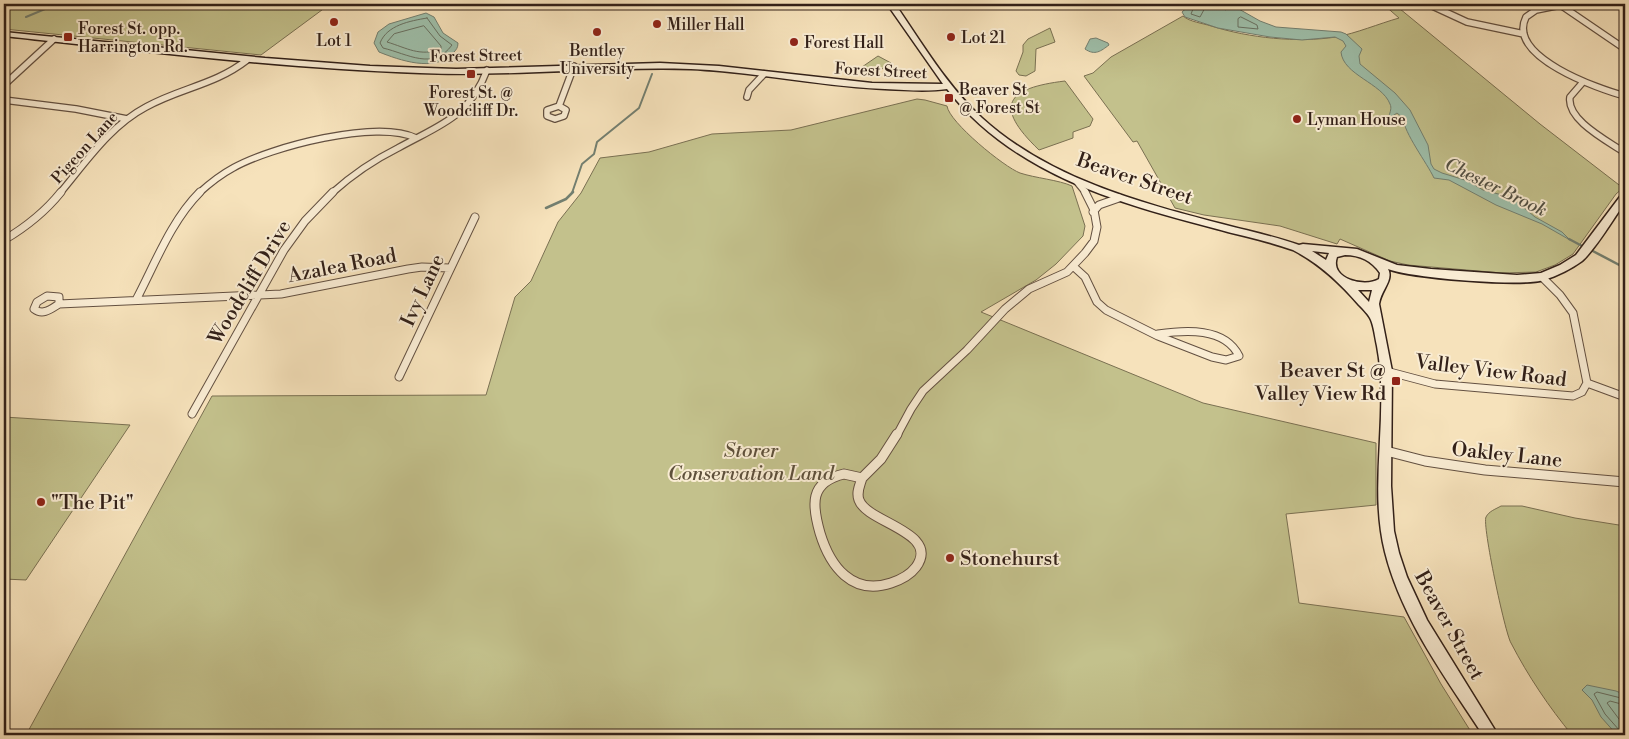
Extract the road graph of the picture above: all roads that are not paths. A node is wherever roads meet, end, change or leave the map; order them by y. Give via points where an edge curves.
1 (891, 4) edge
2 (1428, 4) edge
3 (1560, 4) edge
4 (4, 34) edge
5 (1524, 34) junction
6 (54, 39) junction
7 (1625, 41) edge
8 (1616, 43) junction
9 (1625, 49) edge
10 (927, 54) junction
11 (247, 60) junction
12 (574, 66) junction
13 (487, 70) junction
14 (764, 74) junction
15 (1583, 82) junction
16 (4, 85) edge
17 (950, 86) junction
18 (913, 88) junction
19 (1625, 96) edge
20 (747, 97) dead end
21 (4, 100) edge
22 (559, 106) dead end
23 (127, 119) junction
24 (416, 138) junction
25 (1625, 153) edge
26 (1077, 182) junction
27 (1625, 196) edge
28 (1119, 198) junction
29 (1093, 212) junction
30 (475, 217) dead end
31 (4, 240) edge
32 (1286, 244) junction
33 (1589, 244) joint
34 (1348, 251) junction
35 (1582, 254) joint
36 (1373, 259) junction
37 (1074, 267) junction
38 (450, 268) junction
39 (1410, 271) junction
40 (1333, 272) junction
41 (1542, 277) junction
42 (1342, 280) junction
43 (1382, 283) junction
44 (257, 295) junction
45 (136, 300) junction
46 (59, 304) dead end
47 (1377, 320) junction
48 (1158, 334) junction
49 (1386, 371) junction
50 (399, 376) dead end
51 (1587, 383) junction
52 (1625, 397) edge
53 (192, 414) dead end
54 (1386, 451) junction
55 (862, 478) junction
56 (1625, 482) edge
57 (1491, 735) edge

1 - 10 main road, Beaver Street
2 - 5 street via 1467,22
3 - 5 street via 1529,14 1523,22
3 - 8 street
4 - 6 main road, Forest Street
5 - 15 street via 1546,60
6 - 11 main road, Forest Street
6 - 16 street
7 - 8 street
8 - 9 street
10 - 17 main road, Beaver Street
10 - 18 main road via 933,76 928,82
11 - 13 main road, Forest Street via 414,71
11 - 23 street, Pigeon Lane via 236,71 216,81 150,105
12 - 13 main road, Forest Street
12 - 14 main road, Forest Street via 692,66
12 - 22 street
13 - 24 street, Woodcliff Drive via 479,92 466,108 450,121
14 - 18 main road, Forest Street
14 - 20 street
15 - 19 street
15 - 25 street via 1571,93 1570,112
17 - 18 main road, Forest Street
17 - 26 main road, Beaver Street via 992,131
21 - 23 street
23 - 31 street, Pigeon Lane via 99,146 42,214 20,233
24 - 44 street, Woodcliff Drive via 369,165 321,203 287,243
24 - 45 street via 388,133 328,138 269,153 228,171 211,182 188,208
26 - 28 main road, Beaver Street
26 - 29 street
27 - 33 main road
28 - 29 street via 1099,205
28 - 32 main road, Beaver Street
29 - 37 street via 1098,233
30 - 38 street, Ivy Lane
32 - 34 main road, Beaver Street
32 - 40 main road, Beaver Street via 1315,257
33 - 35 main road
34 - 36 main road
34 - 40 main road via 1338,252 1332,257
35 - 41 main road via 1564,268
36 - 39 main road
36 - 43 main road via 1384,270
37 - 48 street via 1088,280 1100,306
37 - 55 street via 1012,301 927,387 916,400 887,454
38 - 44 street, Azalea Road via 422,267 314,289
38 - 50 street, Ivy Lane
39 - 41 main road via 1517,279
39 - 43 main road via 1395,273
40 - 42 main road
41 - 51 street, Valley View Road via 1571,309
42 - 43 main road via 1364,288
42 - 47 main road, Beaver Street
43 - 47 main road, Beaver Street via 1375,298
44 - 45 street, Azalea Road
44 - 53 street, Woodcliff Drive
45 - 46 street, Azalea Road
47 - 49 main road, Beaver Street
48 - 48 street via 1216,335 1234,345 1239,356 1229,361 1220,360
49 - 51 street, Valley View Road via 1435,384 1573,396 1580,395
49 - 54 main road, Beaver Street
51 - 52 street
54 - 56 street, Oakley Lane via 1451,466
54 - 57 main road, Beaver Street via 1387,526 1400,576 1433,642
55 - 55 street via 845,472 827,481 814,496 812,505 838,573 867,585 884,585 911,572 922,557 912,537 904,530 866,511 858,494

